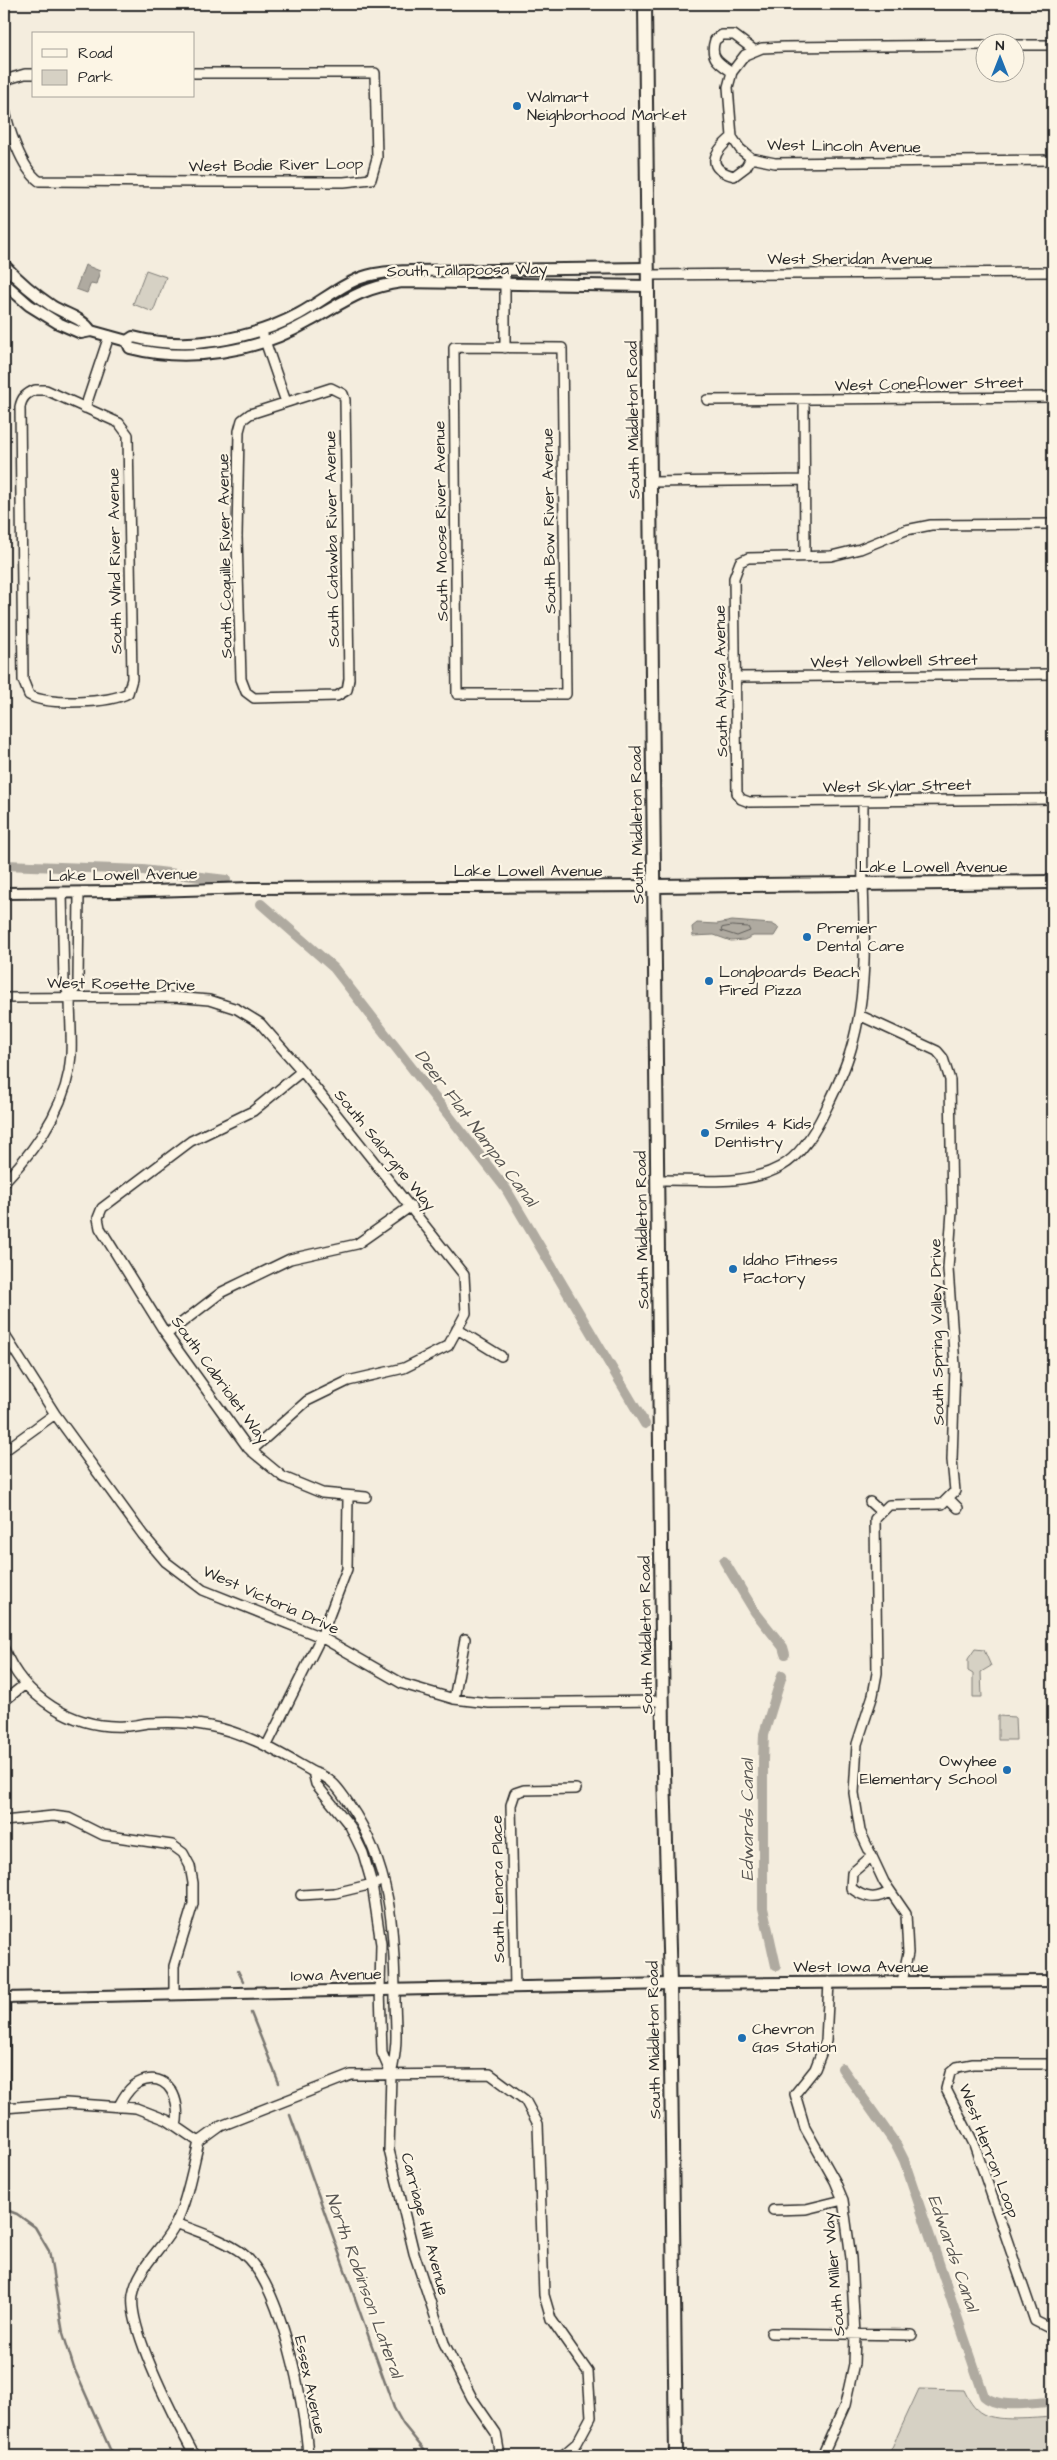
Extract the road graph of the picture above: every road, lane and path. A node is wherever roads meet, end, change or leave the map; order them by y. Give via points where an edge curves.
1 (645, 4) edge
2 (1024, 45) edge
3 (1053, 45) edge
4 (974, 46) edge
5 (754, 50) junction
6 (732, 72) junction
7 (195, 73) edge
8 (32, 74) edge
9 (4, 87) edge
10 (4, 106) edge
11 (8, 136) edge
12 (732, 137) junction
13 (751, 158) junction
14 (1053, 160) edge
15 (4, 265) edge
16 (505, 271) junction
17 (1053, 272) edge
18 (648, 276) junction
19 (506, 282) junction
20 (4, 283) edge
21 (262, 330) junction
22 (91, 332) junction
23 (109, 336) junction
24 (128, 341) junction
25 (265, 341) junction
26 (505, 348) junction
27 (1053, 397) edge
28 (706, 400) dead end
29 (804, 400) junction
30 (286, 402) junction
31 (85, 408) junction
32 (804, 480) junction
33 (650, 482) junction
34 (1053, 524) edge
35 (805, 557) junction
36 (1053, 674) edge
37 (736, 677) junction
38 (246, 692) joint
39 (566, 694) joint
40 (741, 799) joint
41 (1053, 799) edge
42 (863, 801) junction
43 (1053, 882) edge
44 (863, 884) junction
45 (654, 886) junction
46 (62, 892) junction
47 (78, 892) junction
48 (4, 893) edge
49 (70, 997) junction
50 (4, 998) edge
51 (237, 1009) joint
52 (859, 1015) junction
53 (302, 1071) junction
54 (657, 1180) junction
55 (4, 1182) edge
56 (411, 1206) junction
57 (457, 1329) junction
58 (4, 1334) edge
59 (166, 1334) junction
60 (501, 1356) dead end
61 (55, 1414) junction
62 (4, 1451) edge
63 (251, 1451) junction
64 (348, 1497) junction
65 (366, 1497) dead end
66 (948, 1498) junction
67 (870, 1502) dead end
68 (958, 1508) dead end
69 (881, 1512) junction
70 (321, 1637) junction
71 (465, 1639) dead end
72 (4, 1649) edge
73 (24, 1685) junction
74 (454, 1699) junction
75 (4, 1701) edge
76 (663, 1701) junction
77 (267, 1745) junction
78 (313, 1772) junction
79 (576, 1789) dead end
80 (4, 1821) edge
81 (360, 1821) junction
82 (350, 1826) junction
83 (872, 1856) junction
84 (385, 1881) junction
85 (372, 1884) junction
86 (890, 1891) junction
87 (301, 1895) dead end
88 (1053, 1981) edge
89 (829, 1982) junction
90 (902, 1982) junction
91 (670, 1984) junction
92 (515, 1987) junction
93 (396, 1988) junction
94 (380, 1989) junction
95 (174, 1994) junction
96 (4, 1998) edge
97 (1053, 2064) edge
98 (391, 2074) junction
99 (118, 2107) junction
100 (4, 2108) edge
101 (176, 2126) junction
102 (4, 2138) edge
103 (199, 2142) junction
104 (843, 2200) junction
105 (773, 2210) dead end
106 (176, 2223) junction
107 (1053, 2330) edge
108 (772, 2333) dead end
109 (855, 2335) junction
110 (912, 2335) dead end
111 (197, 2456) edge
112 (308, 2456) edge
113 (500, 2456) edge
114 (562, 2456) edge
115 (676, 2456) edge
116 (822, 2456) edge

1 - 18 main road, South Middleton Road
2 - 3 street
4 - 5 street
5 - 6 street via 740,60
5 - 6 street via 734,34 722,35 715,40 714,59
6 - 12 street via 728,96
7 - 11 street, West Bodie River Loop via 375,73 376,158 371,179 39,181 30,174
8 - 9 street via 8,79
10 - 11 street, West Bodie River Loop
12 - 13 street, West Lincoln Avenue
12 - 13 street via 718,148 715,155 716,166 721,172 734,176 746,167
13 - 14 street, West Lincoln Avenue via 775,163
15 - 22 street, South Tallapoosa Way via 52,306 84,322
16 - 18 street, South Tallapoosa Way
16 - 19 street
16 - 21 street, South Tallapoosa Way via 374,274 359,278 298,314
17 - 18 street, West Sheridan Avenue
18 - 19 street, South Tallapoosa Way
18 - 33 main road, South Middleton Road
19 - 25 street, South Tallapoosa Way via 402,282 370,288 297,328
19 - 26 street
20 - 22 street, South Tallapoosa Way via 29,305 58,323 81,333
21 - 24 street, South Tallapoosa Way via 186,343 132,338
21 - 25 street
22 - 23 street, South Tallapoosa Way
23 - 24 street, South Tallapoosa Way
23 - 31 street
24 - 25 street, South Tallapoosa Way via 130,348 142,352 181,354 218,352
25 - 30 street
26 - 39 street, South Bow River Avenue via 562,348
26 - 39 street, South Moose River Avenue via 454,347 457,694
27 - 29 street, West Coneflower Street
28 - 29 street, West Coneflower Street
29 - 32 street
30 - 38 street, South Coquille River Avenue via 250,414 242,420 239,431 237,537 241,679
30 - 38 street, South Catawba River Avenue via 325,389 338,390 345,400 349,679 347,690 337,696 254,698
31 - 31 street, South Wind River Avenue via 124,428 128,435 132,678 128,693 111,700 43,701 29,695 23,680 20,407 26,393 46,390
32 - 33 street
32 - 35 street
33 - 45 main road, South Middleton Road
34 - 35 street via 931,525 906,530 860,549 831,556
35 - 37 street, South Alyssa Avenue via 748,558 740,562 734,578
36 - 37 street, West Yellowbell Street
37 - 40 street, South Alyssa Avenue via 738,793
40 - 42 street, West Skylar Street via 749,802
41 - 42 street, West Skylar Street
42 - 44 street
43 - 44 main road, Lake Lowell Avenue
44 - 45 main road, Lake Lowell Avenue
44 - 52 street via 864,970
45 - 47 street, Lake Lowell Avenue
45 - 54 main road, South Middleton Road
46 - 47 street, Lake Lowell Avenue
46 - 48 street, Lake Lowell Avenue
46 - 49 street via 64,983
47 - 49 street via 78,983
49 - 50 street, West Rosette Drive
49 - 51 street, West Rosette Drive via 174,997 209,1000
49 - 55 street via 71,1056 56,1110 38,1142
51 - 53 street, South Salorgne Way via 260,1023
52 - 54 street via 851,1050 828,1104 803,1148 781,1166 756,1176 726,1180
52 - 66 street, South Spring Valley Drive via 937,1051 943,1058 950,1080 952,1211 948,1269 955,1366 954,1492
53 - 56 street, South Salorgne Way
53 - 59 street, South Cabriolet Way via 253,1111 191,1141 102,1208 98,1218 100,1228
54 - 76 main road, South Middleton Road
56 - 57 street, South Salorgne Way via 464,1275 466,1313
56 - 59 street via 357,1244 290,1259 222,1292
57 - 60 street
57 - 63 street, South Salorgne Way via 448,1346 404,1368 348,1381 307,1401
58 - 61 street, West Victoria Drive
59 - 63 street, South Cabriolet Way
61 - 62 street
61 - 70 street, West Victoria Drive via 166,1562 203,1590
63 - 64 street, South Cabriolet Way via 282,1477 322,1493
64 - 65 street, South Cabriolet Way
64 - 70 street via 347,1569
66 - 68 street
66 - 69 street via 942,1504 889,1505
67 - 69 street
69 - 83 street via 875,1519 877,1673 857,1744 854,1793 860,1831
70 - 74 street, West Victoria Drive via 403,1684
70 - 77 street
71 - 74 street
72 - 73 street
73 - 75 street
73 - 77 street, Carriage Hill Avenue via 52,1707 95,1724 124,1726 180,1722 209,1726
74 - 76 street, West Victoria Drive via 489,1703
76 - 91 main road, South Middleton Road
77 - 78 street, Carriage Hill Avenue
78 - 81 street, Carriage Hill Avenue via 326,1775
78 - 82 street, Carriage Hill Avenue via 316,1784
79 - 92 street, South Lenora Place via 524,1790 515,1793 511,1805
80 - 95 street via 53,1816 69,1818 103,1835 172,1844 183,1853 190,1866 193,1904 174,1966
81 - 82 street
81 - 84 street, Carriage Hill Avenue via 374,1847
82 - 85 street, Carriage Hill Avenue via 363,1853
83 - 86 street
83 - 86 street via 852,1874 851,1888 862,1896 882,1897
84 - 85 street
84 - 93 street, Carriage Hill Avenue
85 - 87 street via 335,1893
85 - 94 street, Carriage Hill Avenue via 380,1944
86 - 90 street via 906,1914 908,1953
88 - 90 street, West Iowa Avenue
89 - 90 street, West Iowa Avenue
89 - 91 street, West Iowa Avenue
89 - 104 street, South Miller Way via 826,2041 815,2069 795,2094 805,2128 836,2181
91 - 92 street, Iowa Avenue
91 - 115 main road, South Middleton Road
92 - 93 street, Iowa Avenue
93 - 94 street, Iowa Avenue
93 - 98 street, Carriage Hill Avenue via 397,2052
94 - 95 street, Iowa Avenue
94 - 98 street, Carriage Hill Avenue via 382,2053
95 - 96 street, Iowa Avenue
96 - 100 street
97 - 107 street, West Herron Loop via 964,2065 950,2073 946,2089 974,2144 1035,2320
98 - 103 street via 350,2075 221,2126
98 - 113 street, Carriage Hill Avenue via 389,2150 414,2253 444,2343 472,2398 496,2433
98 - 114 street via 490,2074 525,2100 538,2124 544,2295 551,2319 588,2372 591,2408 591,2417 577,2443
99 - 100 street via 66,2103
99 - 101 street via 136,2108
99 - 101 street via 138,2083 159,2082 170,2088 177,2100
100 - 102 street
101 - 103 street
103 - 106 street
104 - 105 street via 806,2209
104 - 109 street, South Miller Way via 849,2232
106 - 111 street via 140,2274 133,2296 135,2317 161,2394
106 - 112 street, Essex Avenue via 243,2253 261,2276 294,2366
108 - 109 street
109 - 110 street
109 - 116 street, South Miller Way via 854,2364 845,2404

